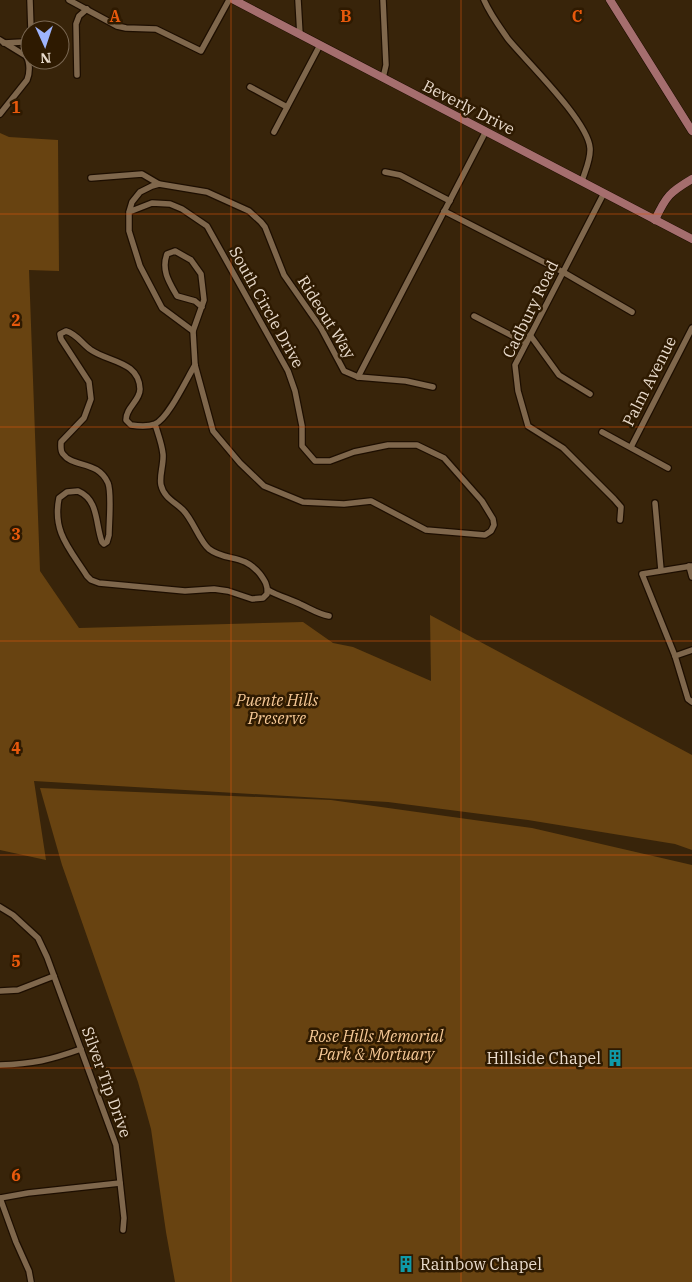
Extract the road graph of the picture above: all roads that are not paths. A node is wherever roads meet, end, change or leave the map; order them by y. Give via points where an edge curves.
1 (30, 0) edge
2 (69, 0) edge
3 (229, 0) edge
4 (234, 0) edge
5 (298, 0) edge
6 (383, 0) edge
7 (484, 0) edge
8 (610, 0) edge
9 (87, 10) junction
10 (31, 20) edge
11 (300, 34) junction
12 (2, 42) edge
13 (20, 42) edge
14 (320, 45) junction
15 (77, 75) dead end
16 (383, 78) junction
17 (250, 87) dead end
18 (287, 107) junction
19 (0, 114) edge
20 (486, 131) junction
21 (692, 131) edge
22 (274, 132) dead end
23 (385, 172) dead end
24 (91, 178) dead end
25 (692, 179) edge
26 (582, 181) junction
27 (159, 184) junction
28 (604, 193) junction
29 (450, 201) junction
30 (444, 211) junction
31 (129, 212) junction
32 (655, 220) junction
33 (692, 239) edge
34 (563, 272) junction
35 (202, 307) junction
36 (632, 312) dead end
37 (474, 316) dead end
38 (692, 328) edge
39 (193, 331) junction
40 (530, 335) junction
41 (526, 343) junction
42 (195, 365) junction
43 (358, 377) junction
44 (433, 387) dead end
45 (590, 394) dead end
46 (155, 424) junction
47 (602, 432) dead end
48 (631, 447) junction
49 (668, 468) dead end
50 (654, 503) dead end
51 (620, 520) dead end
52 (691, 566) edge
53 (661, 570) junction
54 (692, 577) edge
55 (268, 590) junction
56 (329, 616) dead end
57 (692, 650) edge
58 (675, 656) junction
59 (692, 702) edge
60 (0, 907) edge
61 (54, 976) junction
62 (0, 991) edge
63 (80, 1049) junction
64 (0, 1065) edge
65 (120, 1183) junction
66 (0, 1198) edge
67 (123, 1230) dead end
68 (32, 1282) edge

1 - 10 street
2 - 9 street
3 - 9 street via 201,51 156,29 121,27
4 - 11 street, Beverly Drive
5 - 11 street
6 - 16 street via 386,65
7 - 26 street via 490,14 509,39 585,131 590,148
8 - 21 street
9 - 15 street via 79,16 76,24
11 - 14 street, Beverly Drive
12 - 13 street
12 - 19 street via 27,57 29,76
14 - 16 street, Beverly Drive
14 - 18 street
16 - 20 street, Beverly Drive
17 - 18 street
18 - 22 street
20 - 26 street, Beverly Drive
20 - 29 street, Rideout Way
23 - 29 street via 400,175
24 - 27 street, Rideout Way via 142,174
25 - 32 street via 664,200
26 - 28 street, Beverly Drive
27 - 31 street via 136,196
27 - 43 street, Rideout Way via 208,192 248,211 261,222 284,275 321,328 341,367
28 - 32 street, Beverly Drive
28 - 34 street, Cadbury Road
29 - 30 street, Rideout Way
30 - 34 street
30 - 43 street, Rideout Way
31 - 39 street via 129,231 140,266 162,308
31 - 42 street, South Circle Drive via 152,203 170,204 207,226 288,371 302,426 302,446 315,461 330,461 388,444 417,445 444,458 482,501 493,519 492,531 485,535 426,530 370,501 344,504 303,502 264,486 213,431
32 - 33 street, Beverly Drive
34 - 36 street
34 - 40 street, Cadbury Road
35 - 35 street via 201,274 192,260 175,251 167,254 164,261 166,275 176,296 195,301
35 - 39 street
37 - 41 street
38 - 48 street, Palm Avenue
39 - 42 street
40 - 41 street, Cadbury Road
40 - 45 street via 559,375
41 - 51 street, Cadbury Road via 515,365 528,426 563,448 621,507
42 - 46 street via 164,418
43 - 44 street
46 - 55 street via 163,454 162,490 184,510 207,547 217,554 251,564 266,582
46 - 55 street via 131,425 126,420 126,413 140,391 135,372 129,366 94,352 72,332 66,330 60,334 89,382 91,399 84,418 61,442 61,449 63,455 100,471 110,486 109,535 108,542 104,544 89,498 78,490 59,498 56,512 62,539 87,576 99,583 185,591 214,589 252,599 263,598
47 - 48 street
48 - 49 street
50 - 53 street
52 - 53 street
52 - 54 street
53 - 58 street via 642,574
55 - 56 street
57 - 58 street
58 - 59 street via 688,699
60 - 61 street, Silver Tip Drive via 38,938
61 - 62 street via 18,990
61 - 63 street, Silver Tip Drive
63 - 64 street via 46,1061
63 - 65 street, Silver Tip Drive via 116,1145
65 - 66 street
65 - 67 street, Silver Tip Drive
66 - 68 street

